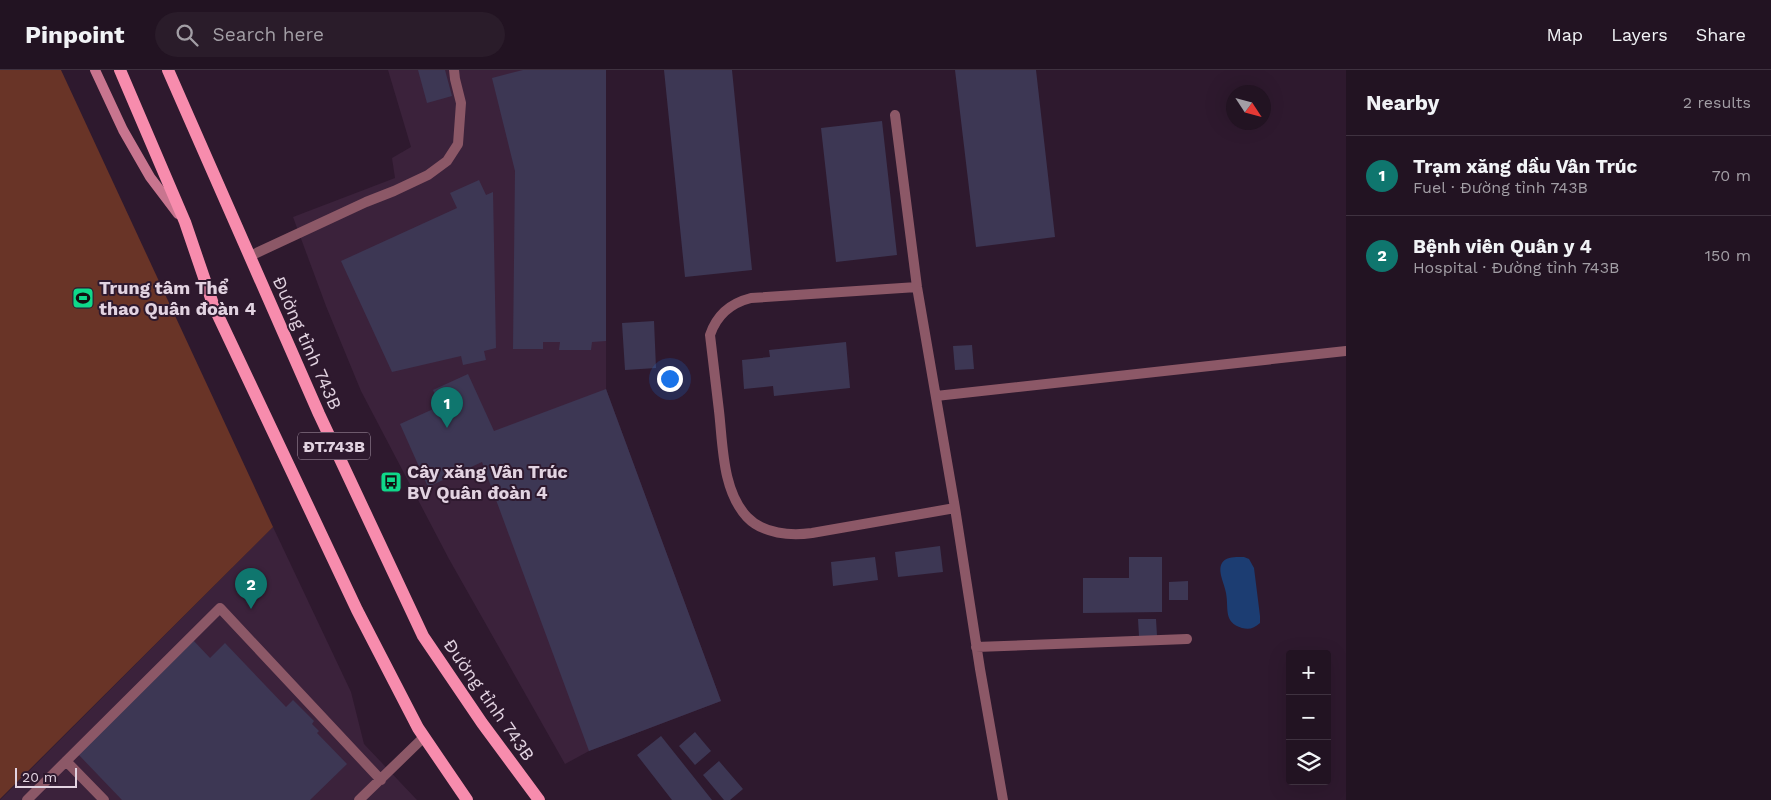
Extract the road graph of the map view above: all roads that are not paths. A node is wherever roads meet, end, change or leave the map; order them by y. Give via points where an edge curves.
1 (95, 70) edge
2 (120, 70) edge
3 (168, 70) edge
4 (454, 70) edge
5 (895, 115) dead end
6 (185, 222) junction
7 (250, 256) junction
8 (917, 287) junction
9 (1346, 351) edge
10 (936, 396) junction
11 (955, 508) junction
12 (1187, 638) dead end
13 (976, 647) junction
14 (424, 737) junction
15 (66, 761) junction
16 (381, 780) junction
17 (27, 800) edge
18 (104, 800) edge
19 (360, 800) edge
20 (467, 800) edge
21 (539, 800) edge
22 (1003, 800) edge

1 - 6 main road via 123,130 150,177
2 - 6 main road, ĐT.743B
3 - 7 main road, Đường tỉnh 743B / ĐT.743B
4 - 7 lane via 460,103 458,144 447,161 428,175
5 - 8 lane
6 - 14 main road, ĐT.743B via 219,316 357,610
7 - 21 main road, Đường tỉnh 743B / ĐT.743B via 319,414 423,636
8 - 10 lane
8 - 11 lane via 751,298 724,311 710,335 726,472 736,500 748,518 766,529 788,534 812,533
9 - 10 lane
10 - 11 lane
11 - 13 lane
12 - 13 lane
13 - 22 lane
14 - 16 lane
14 - 20 main road, ĐT.743B
15 - 16 lane via 220,608
15 - 17 lane
15 - 18 lane
16 - 19 lane

